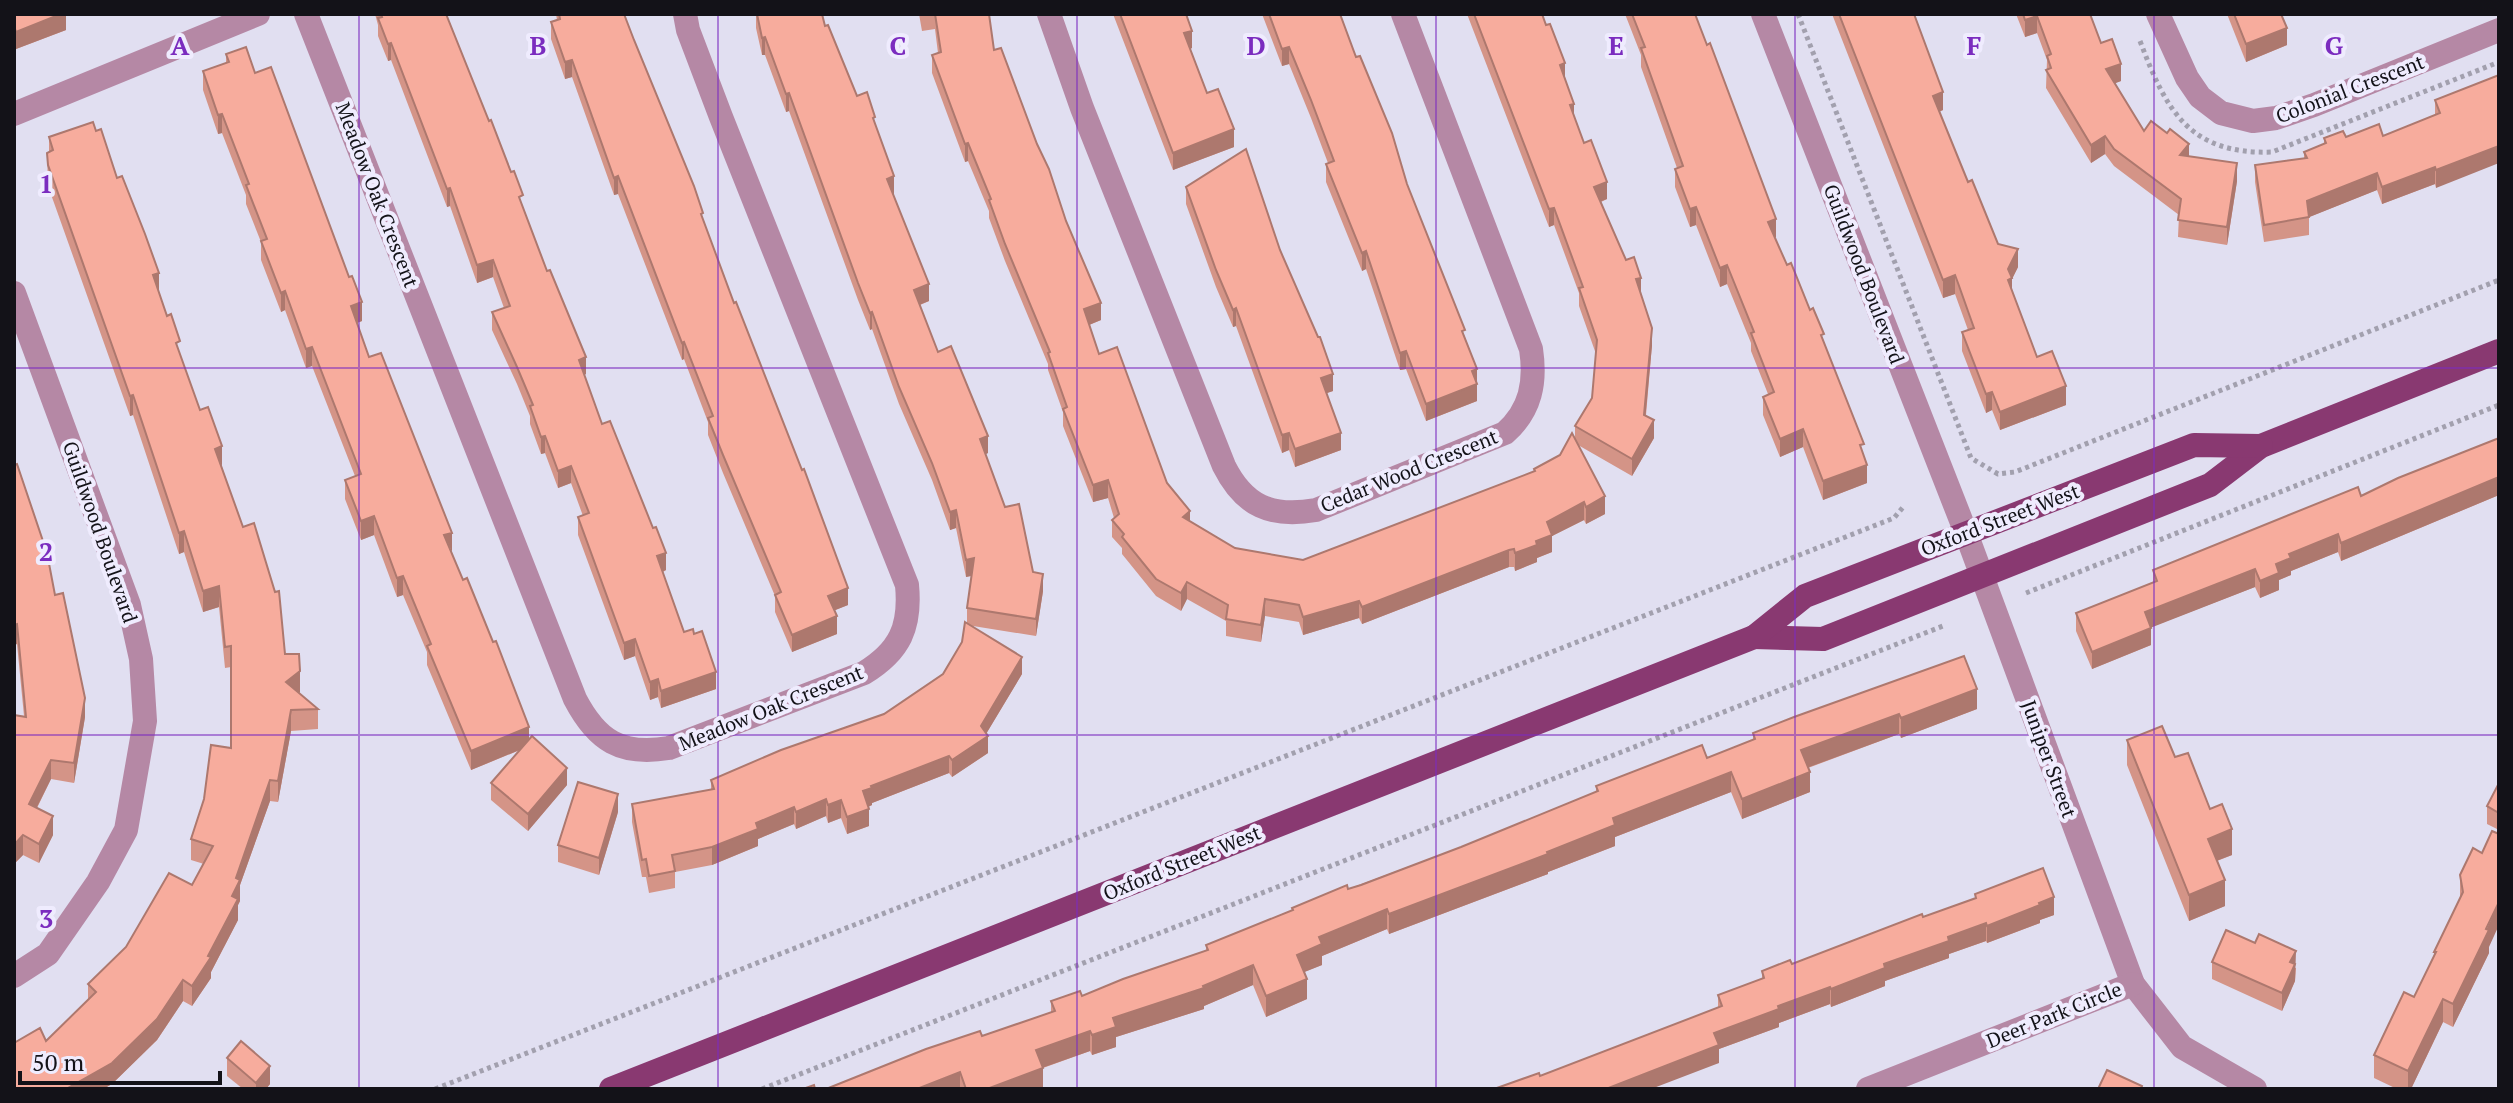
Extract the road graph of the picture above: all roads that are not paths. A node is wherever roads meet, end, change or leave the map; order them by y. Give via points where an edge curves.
1 (258, 14) edge
2 (306, 14) edge
3 (685, 14) edge
4 (1049, 14) edge
5 (1403, 14) edge
6 (1763, 14) edge
7 (2158, 14) edge
8 (2499, 30) edge
9 (14, 114) edge
10 (14, 293) edge
11 (2499, 351) edge
12 (2261, 446) junction
13 (1966, 533) junction
14 (1982, 576) junction
15 (1754, 637) junction
16 (14, 976) edge
17 (2133, 984) junction
18 (611, 1089) edge
19 (1868, 1089) edge
20 (2255, 1089) edge

1 - 9 street
2 - 3 street, Meadow Oak Crescent via 575,699 601,736 651,751 864,673 901,638 909,605 907,585
4 - 5 street, Cedar Wood Crescent via 1224,466 1247,498 1280,513 1316,510 1505,433 1523,413 1533,384 1531,349
6 - 13 street, Guildwood Boulevard
7 - 8 street, Colonial Crescent via 2200,97 2221,113 2253,121 2314,105
10 - 16 street, Guildwood Boulevard via 129,605 141,659 145,721 126,830 48,954
11 - 12 main road, Oxford Street West
12 - 13 main road, Oxford Street West via 2194,445
12 - 14 main road, Oxford Street West via 2210,485
13 - 14 street, Juniper Street
13 - 15 main road, Oxford Street West via 1805,596
14 - 15 main road, Oxford Street West via 1823,639
14 - 17 street, Juniper Street
15 - 18 main road, Oxford Street West
17 - 19 street, Deer Park Circle
17 - 20 street, Deer Park Circle via 2182,1047

